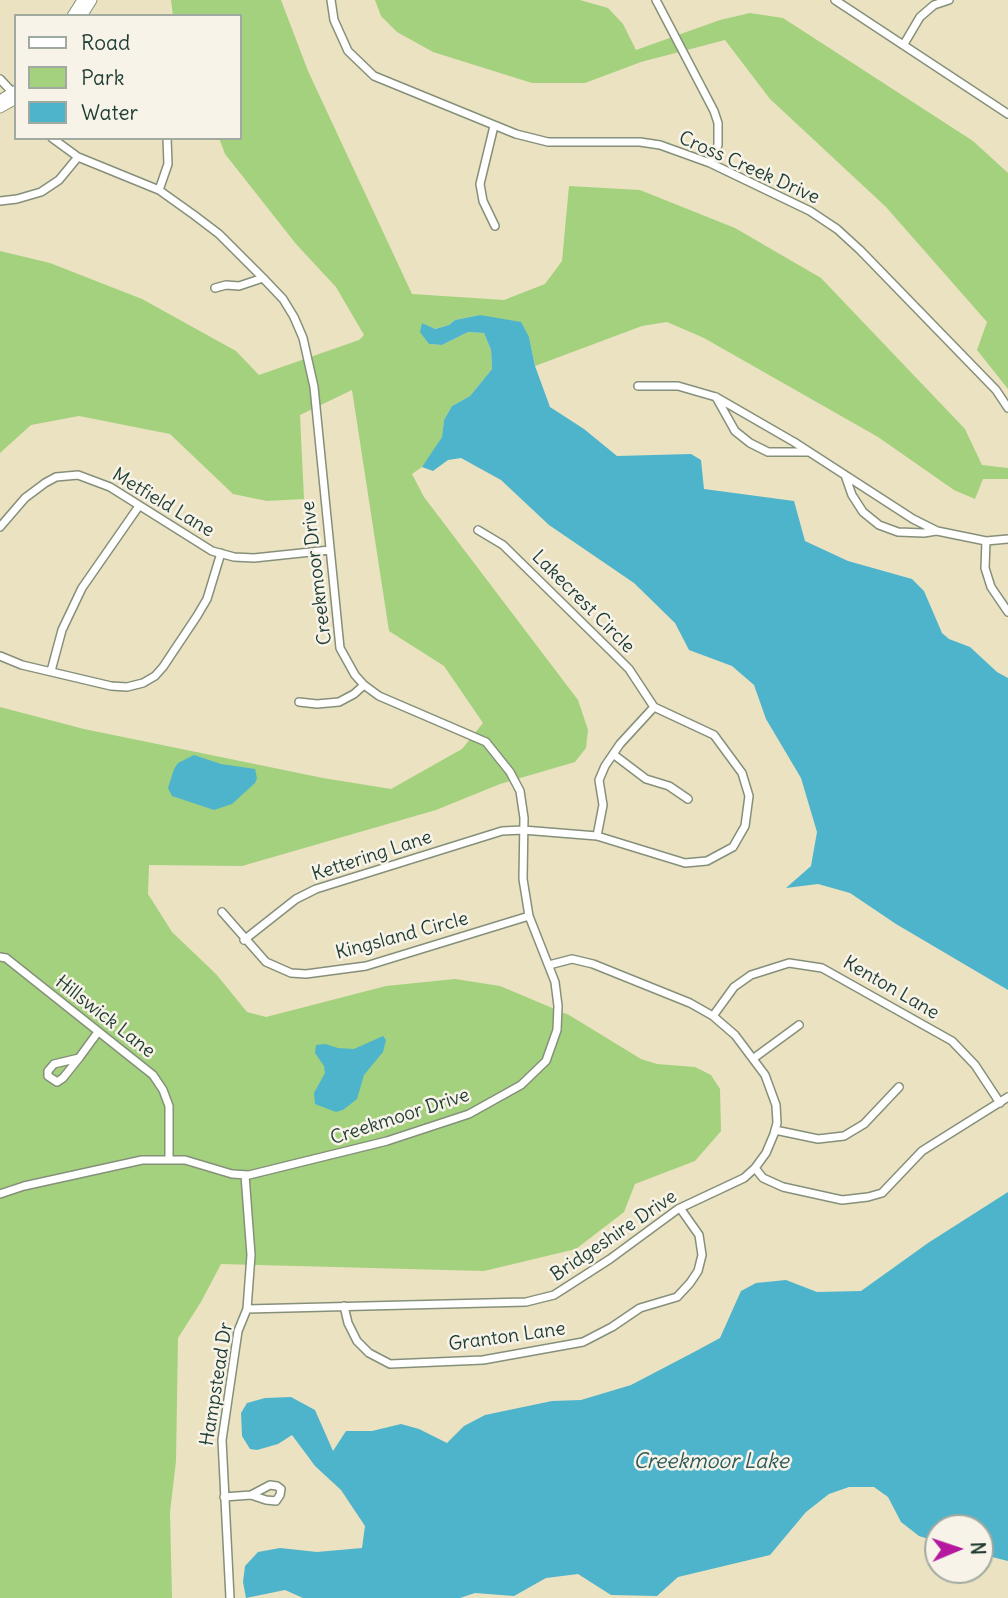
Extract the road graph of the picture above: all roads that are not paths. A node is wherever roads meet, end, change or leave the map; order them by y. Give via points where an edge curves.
1 (331, 0) edge
2 (668, 0) edge
3 (835, 0) edge
4 (949, 0) edge
5 (658, 2) edge
6 (904, 44) junction
7 (0, 79) edge
8 (14, 93) edge
9 (14, 95) edge
10 (0, 108) edge
11 (1008, 114) edge
12 (494, 125) junction
13 (55, 140) edge
14 (167, 140) edge
15 (78, 157) junction
16 (710, 163) junction
17 (159, 190) junction
18 (0, 201) edge
19 (495, 226) dead end
20 (263, 278) junction
21 (215, 288) dead end
22 (638, 386) dead end
23 (716, 397) junction
24 (1008, 408) edge
25 (807, 452) junction
26 (845, 475) junction
27 (139, 506) junction
28 (0, 527) edge
29 (478, 530) dead end
30 (937, 531) junction
31 (1008, 539) edge
32 (986, 541) junction
33 (330, 550) junction
34 (221, 553) junction
35 (1008, 612) edge
36 (0, 656) edge
37 (51, 671) junction
38 (364, 685) junction
39 (299, 702) dead end
40 (654, 707) junction
41 (614, 754) junction
42 (688, 799) dead end
43 (523, 830) junction
44 (597, 836) junction
45 (222, 912) dead end
46 (529, 916) junction
47 (244, 940) junction
48 (0, 957) edge
49 (549, 965) junction
50 (713, 1016) junction
51 (799, 1025) dead end
52 (98, 1032) junction
53 (79, 1058) dead end
54 (754, 1058) junction
55 (899, 1087) dead end
56 (1008, 1097) edge
57 (1000, 1103) junction
58 (775, 1130) junction
59 (169, 1159) junction
60 (755, 1168) junction
61 (245, 1175) junction
62 (0, 1194) edge
63 (680, 1208) junction
64 (344, 1306) junction
65 (247, 1310) junction
66 (251, 1495) dead end
67 (224, 1497) junction
68 (230, 1598) edge

1 - 12 street, Cross Creek Drive via 348,51 374,76
2 - 5 street
3 - 6 street
4 - 6 street via 920,17
5 - 16 street via 718,123 718,145
6 - 11 street
7 - 8 street
9 - 10 street
12 - 16 street, Cross Creek Drive via 548,142 660,145
12 - 19 street via 480,184
13 - 15 street, Creekmoor Drive
14 - 17 street via 168,164
15 - 17 street, Creekmoor Drive
15 - 18 street via 59,180 41,192
16 - 24 street, Cross Creek Drive via 810,211 837,229 996,390
17 - 20 street, Creekmoor Drive via 219,234
20 - 21 street
20 - 33 street, Creekmoor Drive via 294,317 310,364
22 - 23 street via 678,386
23 - 25 street
23 - 25 street via 735,431 750,443 768,452
25 - 26 street
26 - 30 street
26 - 30 street via 863,512 879,525 898,532
27 - 28 street, Metfield Lane via 92,479 66,475 25,498
27 - 34 street, Metfield Lane
27 - 37 street via 82,588 62,630
29 - 40 street, Lakecrest Circle via 503,545 629,669
30 - 32 street
31 - 32 street
32 - 35 street via 985,568
33 - 34 street, Metfield Lane via 254,558
33 - 38 street, Creekmoor Drive via 340,648
34 - 37 street via 207,599 155,676 127,687
36 - 37 street
38 - 39 street via 338,702
38 - 43 street, Creekmoor Drive via 396,705 486,742 520,791
40 - 41 street
40 - 44 street via 714,735 742,773 749,796 745,827 733,847 706,861 685,863
41 - 42 street via 646,779 669,786
41 - 44 street via 599,780 603,805
43 - 44 street
43 - 46 street, Creekmoor Drive
43 - 47 street, Kettering Lane via 502,831 316,889
45 - 47 street, Kingsland Circle
46 - 47 street, Kingsland Circle via 366,966 306,974 278,969
46 - 49 street, Creekmoor Drive
48 - 52 street, Hillswick Lane
49 - 50 street, Bridgeshire Drive via 572,959 593,964
49 - 61 street, Creekmoor Drive via 558,1006 557,1030 546,1061 521,1085 439,1125
50 - 54 street, Bridgeshire Drive
50 - 57 street, Kenton Lane via 734,987 751,975 789,963 822,968 953,1041
51 - 54 street
52 - 53 street
52 - 59 street, Hillswick Lane via 159,1082 169,1106
54 - 58 street, Bridgeshire Drive via 776,1105
55 - 58 street via 864,1124 844,1136 818,1139
56 - 57 street
57 - 60 street via 922,1151 882,1193 868,1198 842,1200 783,1187 763,1178
58 - 60 street, Bridgeshire Drive
59 - 61 street, Creekmoor Drive
59 - 62 street, Creekmoor Drive via 103,1167
60 - 63 street, Bridgeshire Drive via 744,1178
61 - 65 street, Hampstead Dr via 251,1255
63 - 64 street, Bridgeshire Drive via 554,1295 526,1302
63 - 64 street, Granton Lane via 699,1235 702,1255 690,1283 677,1297 640,1308 583,1342 483,1360 390,1364 357,1341
64 - 65 street, Bridgeshire Drive
65 - 67 street, Hampstead Dr via 238,1331 222,1440
66 - 67 street
67 - 68 street, Hampstead Dr

